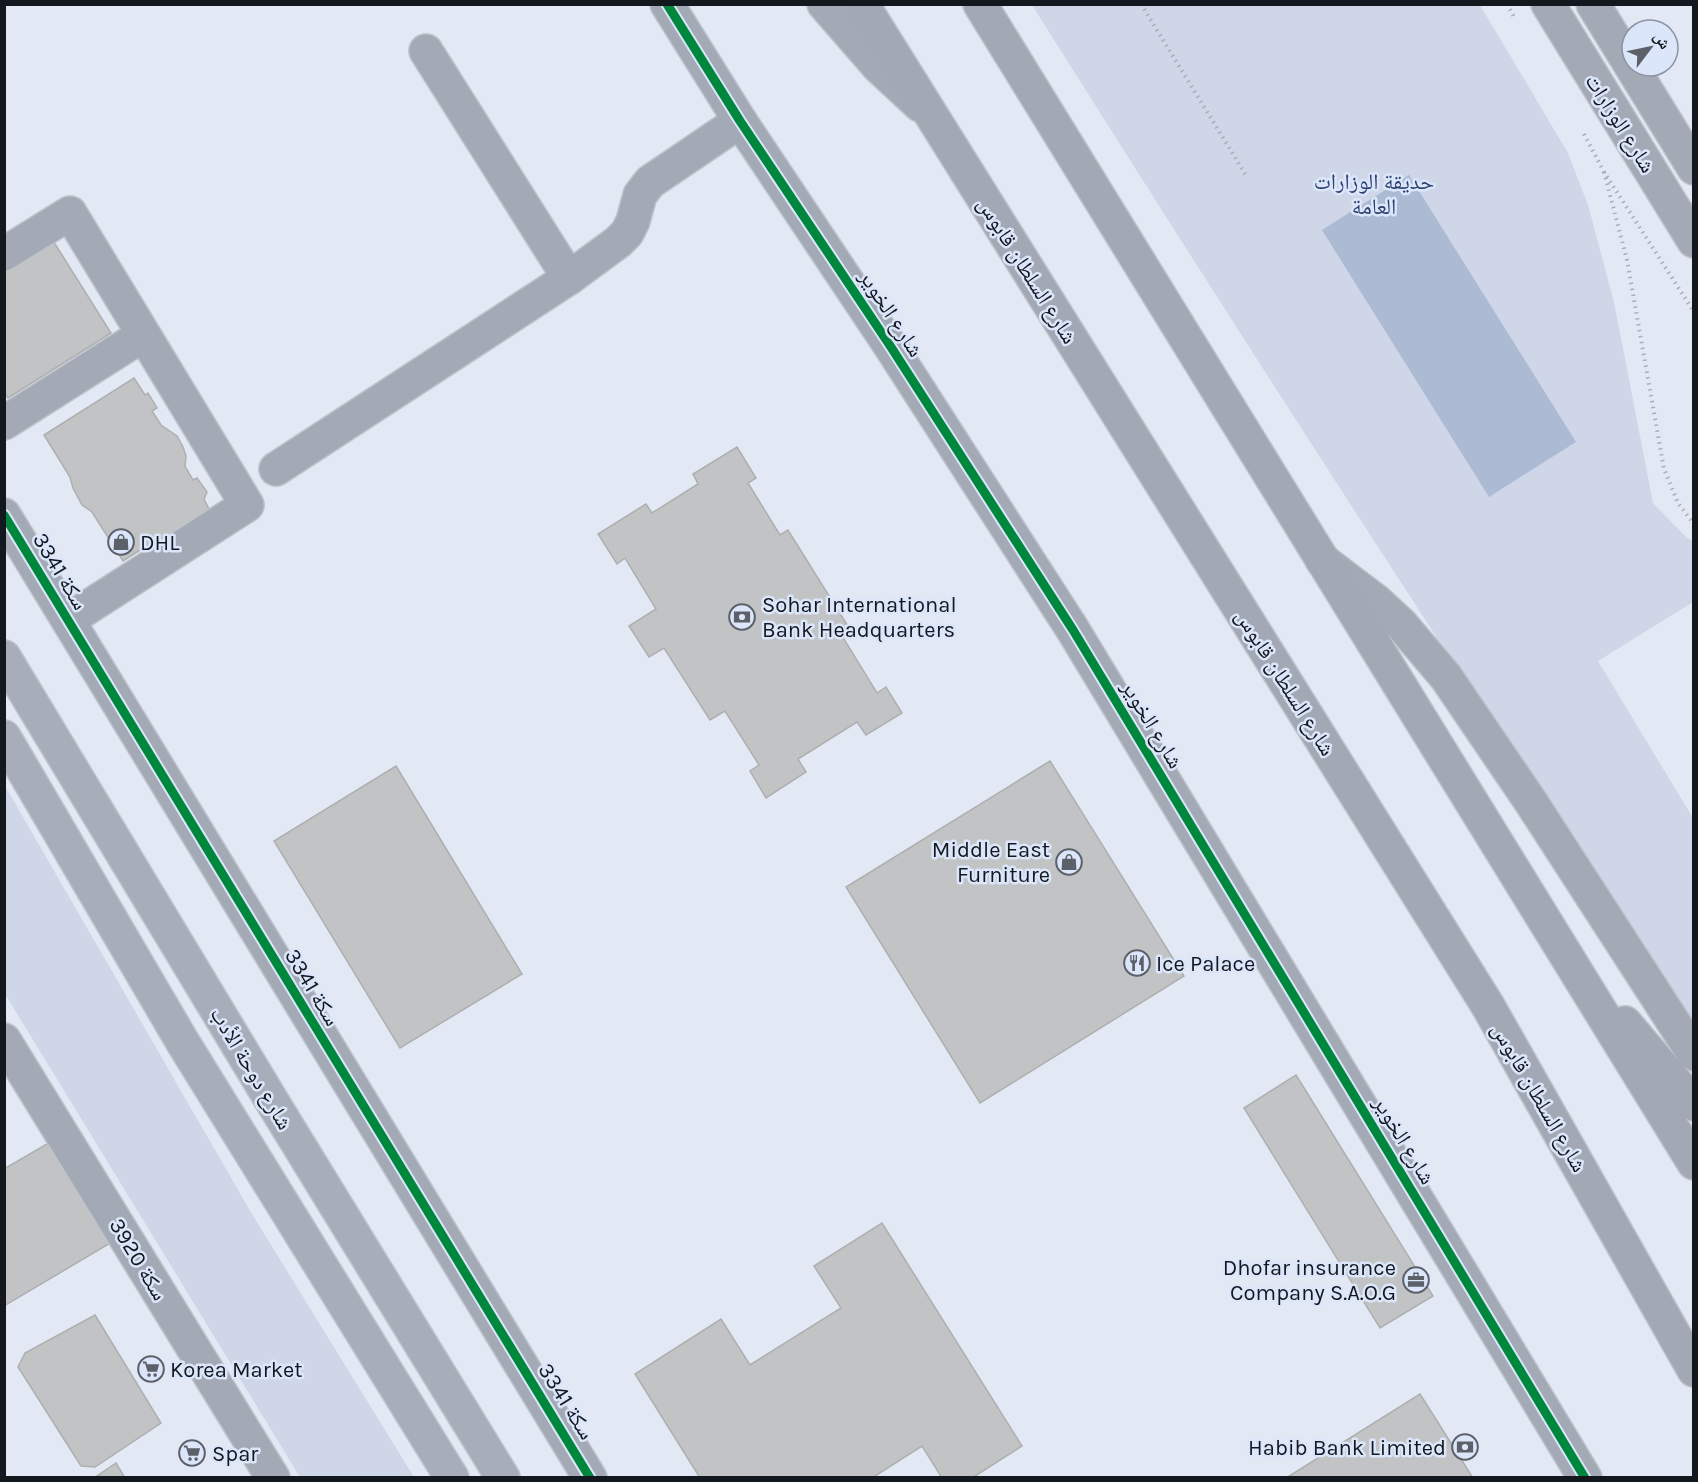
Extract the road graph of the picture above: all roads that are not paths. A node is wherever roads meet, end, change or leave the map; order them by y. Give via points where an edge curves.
1 (667, 4) edge
2 (824, 4) edge
3 (861, 4) edge
4 (980, 4) edge
5 (1548, 4) edge
6 (1593, 4) edge
7 (426, 51) dead end
8 (930, 113) junction
9 (740, 121) junction
10 (1694, 168) edge
11 (1694, 241) edge
12 (4, 254) edge
13 (569, 278) junction
14 (143, 335) junction
15 (4, 423) edge
16 (276, 469) dead end
17 (4, 515) edge
18 (1321, 559) junction
19 (68, 620) junction
20 (4, 657) edge
21 (4, 737) edge
22 (1583, 984) junction
23 (4, 1040) edge
24 (1694, 1054) edge
25 (1694, 1104) edge
26 (1694, 1163) edge
27 (1692, 1370) edge
28 (273, 1478) edge
29 (452, 1478) edge
30 (503, 1478) edge
31 (591, 1478) edge
32 (1585, 1478) edge

1 - 9 street, شارع الخوير
2 - 8 street via 878,66
3 - 8 highway, شارع السلطان قابوس
4 - 18 highway
5 - 11 street, شارع الوزارات
6 - 10 street, شارع الوزارات
7 - 13 street
8 - 27 highway, شارع السلطان قابوس via 1488,1006
9 - 13 street via 650,182 640,195 627,233
9 - 32 street, شارع الخوير via 1072,630
12 - 14 street via 70,213
13 - 16 street
14 - 15 street
14 - 19 street via 247,506
17 - 19 street, سكة 3341
18 - 22 highway
18 - 24 street via 1376,601 1446,677
19 - 31 street, سكة 3341
20 - 30 main road, شارع دوحة الأدب
21 - 29 main road, شارع دوحة الأدب via 182,1041
22 - 25 highway via 1622,1020
22 - 26 highway
23 - 28 street, سكة 3920

